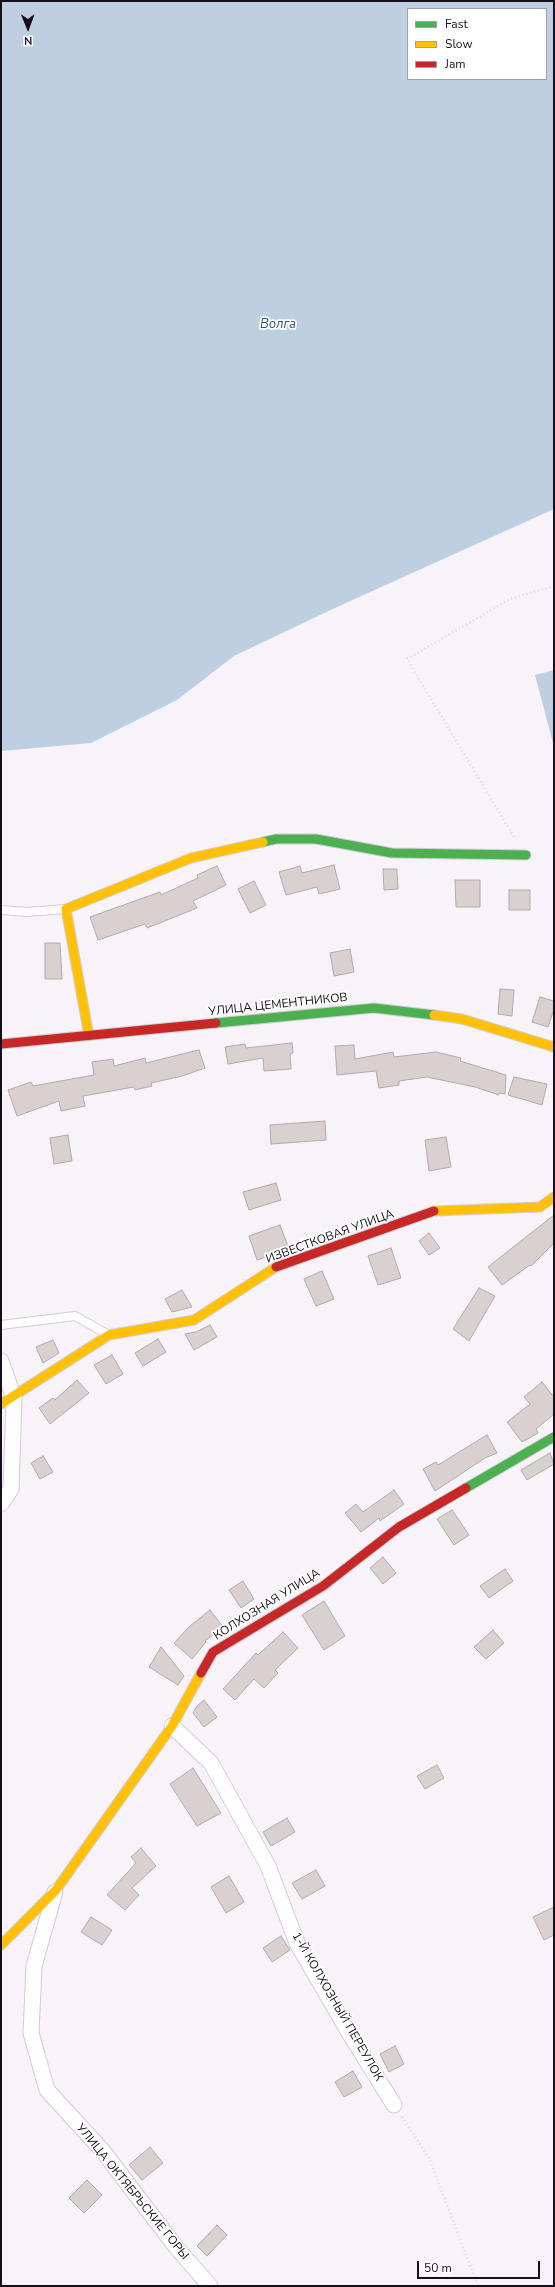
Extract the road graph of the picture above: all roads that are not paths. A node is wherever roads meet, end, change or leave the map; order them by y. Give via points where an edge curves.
1 (526, 856) road end
2 (66, 908) junction
3 (1, 910) edge
4 (89, 1036) junction
5 (17, 1043) junction
6 (1, 1044) edge
7 (554, 1047) edge
8 (1, 1055) edge
9 (554, 1197) edge
10 (1, 1325) edge
11 (109, 1335) junction
12 (1, 1361) edge
13 (7, 1401) edge
14 (554, 1437) edge
15 (1, 1504) edge
16 (172, 1726) junction
17 (56, 1890) junction
18 (1, 1945) edge
19 (394, 2105) road end
20 (210, 2286) edge

1 - 2 street via 392,853 316,839 276,839 191,858
2 - 3 lane via 27,912
2 - 4 street
4 - 5 street, УЛИЦА ЦЕМЕНТНИКОВ
4 - 7 street, УЛИЦА ЦЕМЕНТНИКОВ via 374,1008 462,1019
5 - 6 street, УЛИЦА ЦЕМЕНТНИКОВ
5 - 8 street
9 - 11 street, ИЗВЕСТКОВАЯ УЛИЦА via 540,1207 437,1210 274,1268 194,1320
10 - 11 lane via 75,1316
11 - 13 street, ИЗВЕСТКОВАЯ УЛИЦА
12 - 13 street
13 - 15 street via 11,1489
14 - 16 street, КОЛХОЗНАЯ УЛИЦА via 399,1527 323,1586 213,1652
16 - 17 street, КОЛХОЗНАЯ УЛИЦА
16 - 19 street, 1-Й КОЛХОЗНЫЙ ПЕРЕУЛОК via 211,1763 268,1866 297,1943
17 - 18 street, КОЛХОЗНАЯ УЛИЦА
17 - 20 street, УЛИЦА ОКТЯБРЬСКИЕ ГОРЫ via 34,1966 31,2033 47,2090 102,2150 176,2247

